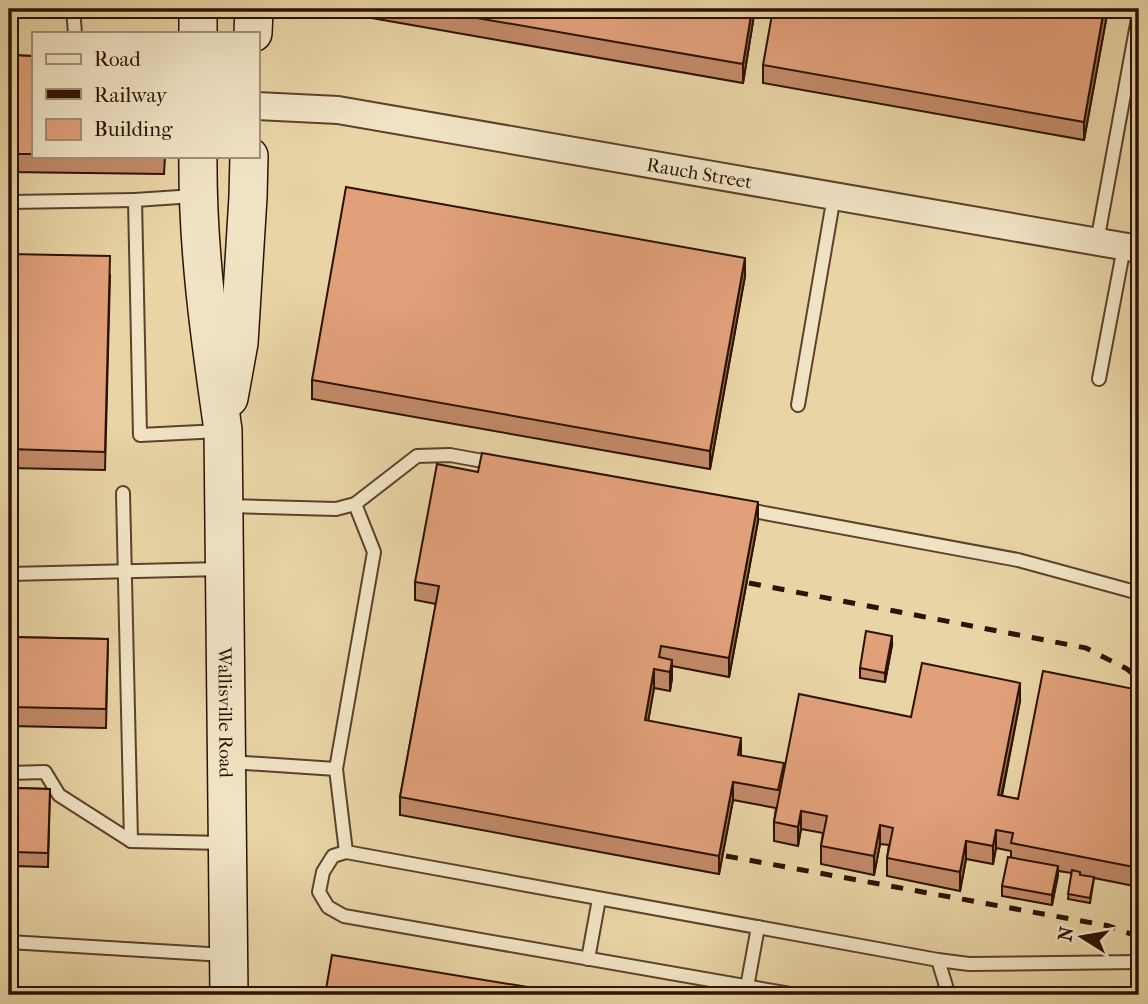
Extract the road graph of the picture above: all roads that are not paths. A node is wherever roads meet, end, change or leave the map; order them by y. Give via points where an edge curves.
1 (73, 9) edge
2 (198, 9) edge
3 (254, 9) edge
4 (1139, 13) edge
5 (75, 32) edge
6 (198, 32) edge
7 (253, 32) edge
8 (259, 106) edge
9 (198, 158) edge
10 (249, 158) edge
11 (197, 195) junction
12 (834, 196) junction
13 (135, 200) junction
14 (9, 202) edge
15 (1097, 242) junction
16 (1132, 248) edge
17 (1099, 379) dead end
18 (798, 405) dead end
19 (223, 430) junction
20 (505, 465) edge
21 (124, 493) dead end
22 (355, 504) junction
23 (224, 506) junction
24 (724, 506) edge
25 (225, 569) junction
26 (126, 571) junction
27 (9, 574) edge
28 (1139, 593) edge
29 (226, 761) junction
30 (336, 769) junction
31 (9, 773) edge
32 (131, 841) junction
33 (227, 843) junction
34 (346, 852) junction
35 (599, 899) junction
36 (758, 927) junction
37 (9, 942) edge
38 (228, 956) junction
39 (588, 959) junction
40 (938, 960) junction
41 (1139, 961) edge
42 (747, 987) junction
43 (229, 995) edge
44 (796, 995) edge
45 (941, 995) edge

1 - 5 lane
2 - 6 main road
3 - 7 main road
4 - 15 lane
8 - 12 street, Rauch Street via 338,110
9 - 11 main road, Wallisville Road
10 - 19 main road, Wallisville Road via 239,344
11 - 13 lane
11 - 19 main road, Wallisville Road
12 - 15 street, Rauch Street
12 - 18 lane
13 - 14 lane
13 - 19 lane via 140,435
15 - 16 street, Rauch Street
16 - 17 lane
19 - 23 main road, Wallisville Road
20 - 22 lane via 450,455 417,456
21 - 26 lane
22 - 23 lane via 336,509
22 - 30 lane via 374,552
23 - 25 main road, Wallisville Road
24 - 28 lane via 1018,560
25 - 26 lane
25 - 29 main road, Wallisville Road
26 - 27 lane
26 - 32 lane
29 - 30 lane
29 - 33 main road, Wallisville Road
30 - 34 lane
31 - 32 lane via 45,772 59,795
32 - 33 lane
33 - 38 main road, Wallisville Road
34 - 35 lane
34 - 39 lane via 333,856 323,872 320,892 328,907 344,916
35 - 36 lane
35 - 39 lane
36 - 40 lane
36 - 42 lane
37 - 38 lane
38 - 43 main road, Wallisville Road
39 - 42 lane
40 - 41 lane via 969,964
40 - 45 lane via 946,986
42 - 44 lane

